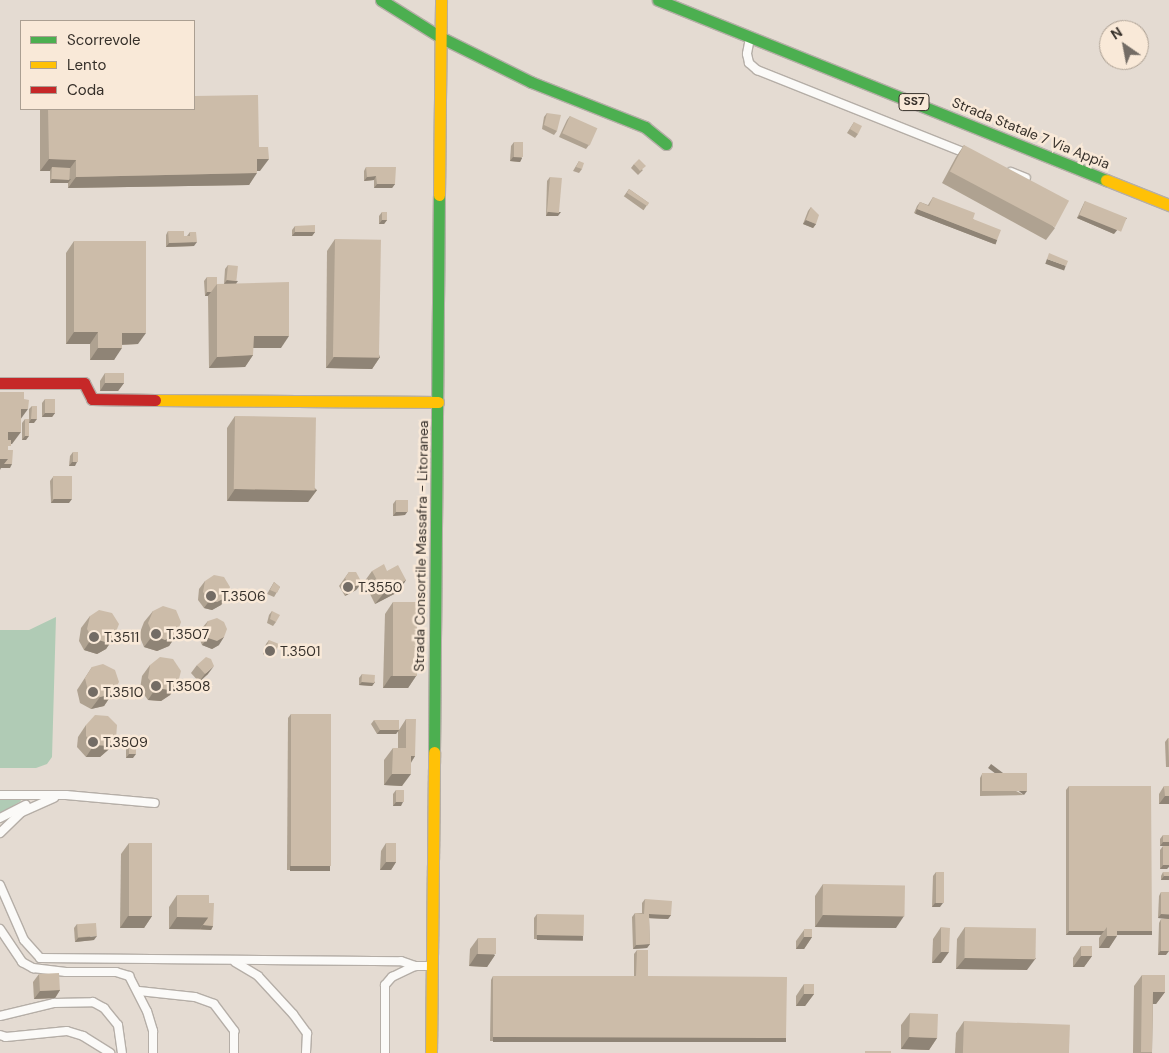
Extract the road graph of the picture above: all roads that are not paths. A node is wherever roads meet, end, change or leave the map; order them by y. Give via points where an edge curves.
1 (381, 0) edge
2 (441, 0) edge
3 (658, 0) edge
4 (751, 36) junction
5 (442, 38) junction
6 (666, 144) dead end
7 (981, 159) edge
8 (999, 166) edge
9 (1026, 178) edge
10 (1169, 205) edge
11 (0, 382) edge
12 (438, 402) junction
13 (0, 795) edge
14 (66, 795) junction
15 (155, 803) dead end
16 (0, 818) edge
17 (0, 833) edge
18 (0, 885) edge
19 (0, 929) edge
20 (226, 959) junction
21 (415, 966) junction
22 (432, 966) junction
23 (139, 991) junction
24 (0, 1016) edge
25 (0, 1035) edge
26 (110, 1053) edge
27 (122, 1053) edge
28 (152, 1053) edge
29 (234, 1053) edge
30 (306, 1053) edge
31 (385, 1053) edge
32 (431, 1053) edge

1 - 5 street
2 - 5 street, Strada Consortile Massafra - Litoranea
3 - 4 street, Strada Statale 7 Via Appia / SS7
4 - 7 lane via 747,54 749,63 757,70
4 - 10 street, Strada Statale 7 Via Appia / SS7
5 - 6 street via 532,82 645,127
5 - 12 street, Strada Consortile Massafra - Litoranea
8 - 9 lane
11 - 12 street via 84,383 92,399
12 - 22 street, Strada Consortile Massafra - Litoranea
13 - 14 lane
14 - 15 lane
14 - 16 lane via 37,799
14 - 17 lane via 22,812
18 - 20 lane via 24,940 40,958
19 - 23 lane via 22,962 34,968 116,972 129,976
20 - 21 lane via 402,961
20 - 30 lane via 244,964 293,1014 307,1033
21 - 22 lane
21 - 31 lane via 392,977 385,985
22 - 32 street, Strada Consortile Massafra - Litoranea
23 - 28 lane via 153,1031
23 - 29 lane via 195,997 214,1004 234,1031
24 - 27 lane via 54,1003 93,1002 104,1008 118,1025
25 - 26 lane via 67,1031 83,1036

